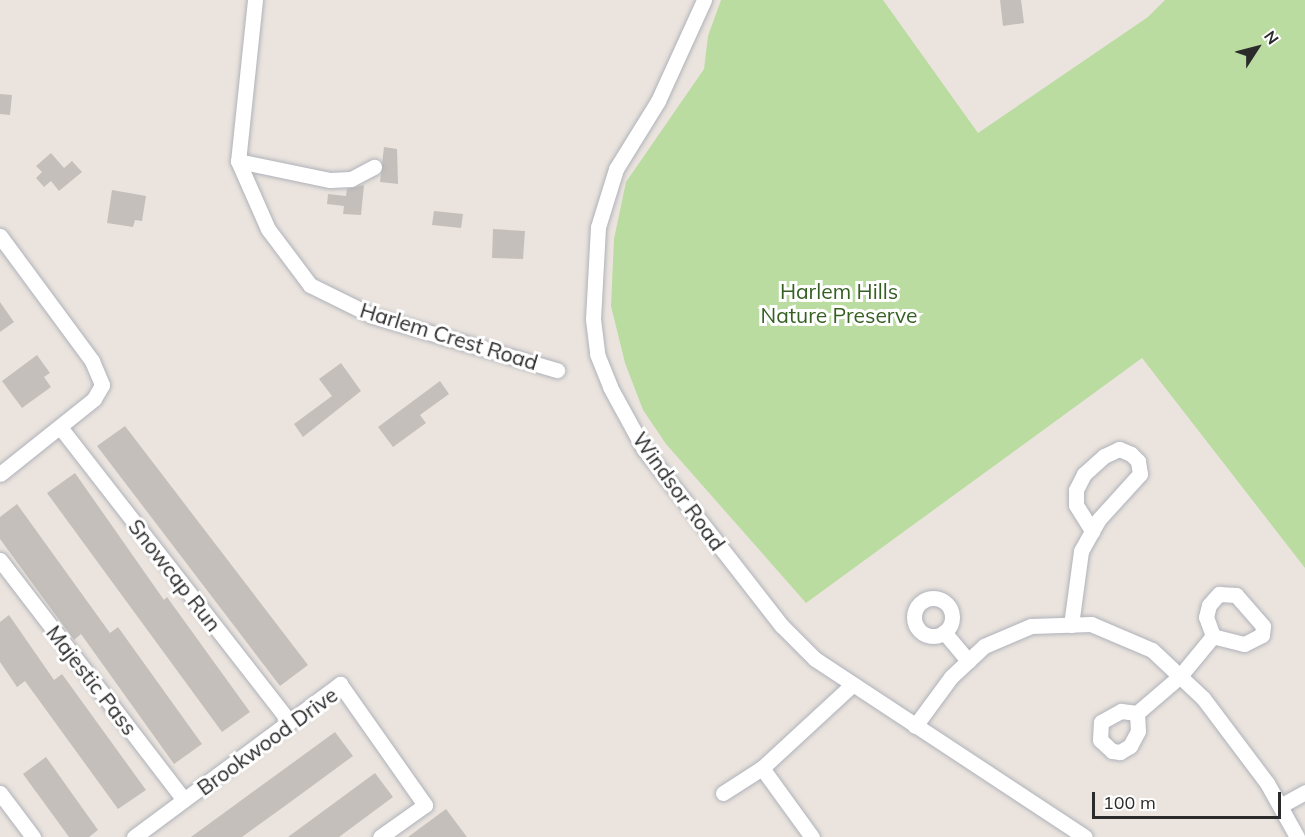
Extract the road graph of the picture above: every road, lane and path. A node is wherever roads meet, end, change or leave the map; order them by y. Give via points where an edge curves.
1 (255, 0) edge
2 (704, 0) edge
3 (238, 161) junction
4 (374, 167) dead end
5 (0, 236) edge
6 (557, 370) dead end
7 (60, 427) junction
8 (0, 474) edge
9 (1092, 531) junction
10 (0, 560) edge
11 (1071, 625) junction
12 (944, 632) dead end
13 (1214, 636) dead end
14 (968, 661) junction
15 (1180, 676) junction
16 (852, 685) junction
17 (1137, 713) dead end
18 (291, 722) junction
19 (915, 726) junction
20 (762, 768) junction
21 (1305, 792) edge
22 (0, 793) edge
23 (723, 793) dead end
24 (184, 800) junction
25 (1280, 806) junction
26 (33, 837) edge
27 (134, 837) edge
28 (380, 837) edge
29 (812, 837) edge
30 (1085, 837) edge
31 (1297, 837) edge

1 - 3 street
2 - 16 street, Windsor Road via 658,101 616,169 598,227 592,276 597,354 610,387 650,458 781,625 815,658
3 - 4 street via 330,180 351,179
3 - 6 street, Harlem Crest Road via 268,229 310,285 373,316
5 - 7 street via 92,362 102,384 94,399
7 - 8 street
7 - 18 street, Snowcap Run
9 - 9 street via 1140,474 1138,461 1119,449 1104,456 1084,474 1076,490 1076,505
9 - 11 street via 1081,551
10 - 24 street, Majestic Pass
11 - 14 street via 1031,626 984,646
11 - 15 street via 1091,624 1152,650
12 - 14 street
13 - 15 street
14 - 19 street via 951,677
15 - 17 street
15 - 25 street via 1203,698
16 - 19 street, Windsor Road
16 - 20 street
18 - 24 street, Brookwood Drive
18 - 28 street, Brookwood Drive via 340,684 425,805
19 - 30 street, Windsor Road
20 - 23 street
20 - 29 street
21 - 25 street
22 - 26 street
24 - 27 street, Brookwood Drive
25 - 31 street

